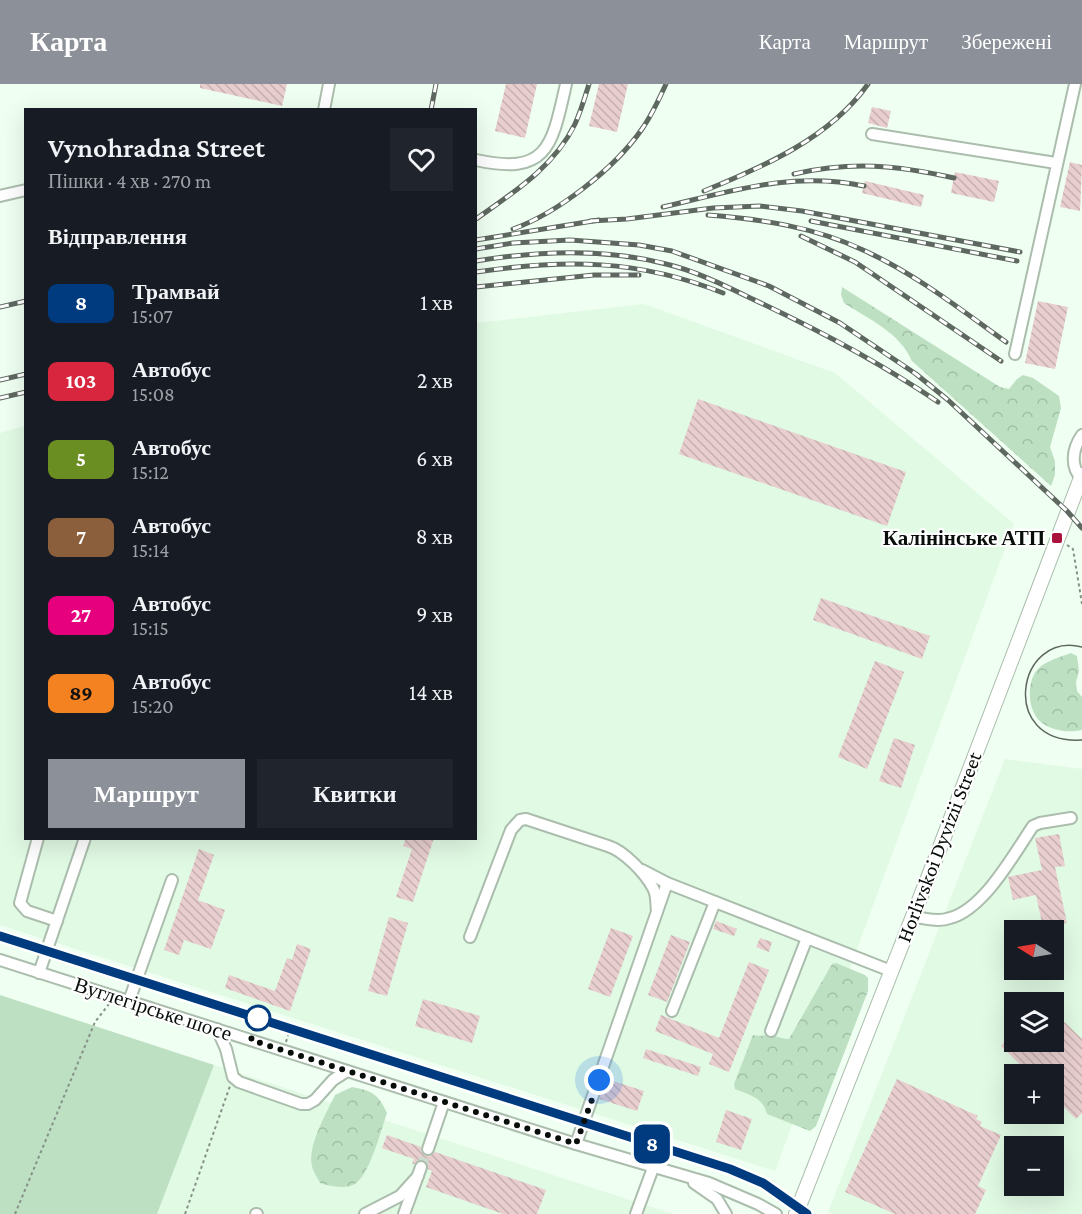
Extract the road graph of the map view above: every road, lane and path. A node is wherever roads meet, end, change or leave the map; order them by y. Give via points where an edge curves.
1 (329, 84) edge
2 (566, 84) edge
3 (1075, 84) edge
4 (324, 108) edge
5 (872, 134) dead end
6 (477, 160) edge
7 (1056, 163) junction
8 (24, 190) edge
9 (0, 196) edge
10 (1015, 354) dead end
11 (1082, 435) edge
12 (1081, 477) edge
13 (1057, 538) junction
14 (1082, 604) edge
15 (1071, 818) dead end
16 (37, 840) edge
17 (85, 840) edge
18 (634, 865) junction
19 (172, 880) dead end
20 (667, 883) junction
21 (715, 902) junction
22 (657, 911) junction
23 (913, 916) junction
24 (57, 921) junction
25 (470, 937) dead end
26 (807, 938) junction
27 (0, 960) edge
28 (891, 971) junction
29 (39, 973) junction
30 (112, 996) junction
31 (129, 1001) junction
32 (672, 1011) dead end
33 (293, 1020) dead end
34 (217, 1029) junction
35 (771, 1031) dead end
36 (284, 1050) junction
37 (347, 1071) junction
38 (233, 1077) junction
39 (444, 1101) junction
40 (576, 1144) junction
41 (428, 1149) tunnel mouth
42 (653, 1168) junction
43 (684, 1176) junction
44 (15, 1214) edge
45 (185, 1214) edge
46 (365, 1214) edge
47 (404, 1214) edge
48 (636, 1214) edge
49 (726, 1214) edge
50 (776, 1214) edge
51 (796, 1214) edge

1 - 4 street
2 - 6 street via 556,126 540,154 528,163 511,165
3 - 7 street
5 - 7 street
7 - 10 street
8 - 9 street
11 - 12 street via 1073,455 1073,466
12 - 13 main road, Horlivskoi Dyvizii Street
13 - 14 path via 1073,549
13 - 23 main road, Horlivskoi Dyvizii Street
15 - 23 street via 1033,826 976,905 950,919
16 - 24 street via 20,903 27,911
17 - 24 street
18 - 20 street
18 - 22 street via 653,887
18 - 25 street via 614,848 538,821 520,820 511,830
19 - 31 street
20 - 21 street
20 - 22 street
21 - 26 street
21 - 32 street
22 - 40 street
23 - 28 main road, Horlivskoi Dyvizii Street
24 - 29 street
26 - 28 street
26 - 35 street
27 - 29 street, Вуглегірське шосе
28 - 51 main road, Horlivskoi Dyvizii Street
29 - 30 street, Вуглегірське шосе
30 - 31 street, Вуглегірське шосе
30 - 44 path via 95,1022
31 - 34 street, Вуглегірське шосе
33 - 36 path
34 - 36 street, Вуглегірське шосе
34 - 38 street
36 - 37 street, Вуглегірське шосе
37 - 38 street via 315,1100 301,1104
37 - 39 street, Вуглегірське шосе
38 - 45 path
39 - 40 street, Вуглегірське шосе
39 - 41 street
40 - 42 street, Вуглегірське шосе
42 - 43 street, Вуглегірське шосе
42 - 48 street
43 - 49 street via 717,1199
43 - 50 street, Вуглегірське шосе
46 - 47 street via 400,1196 419,1172

